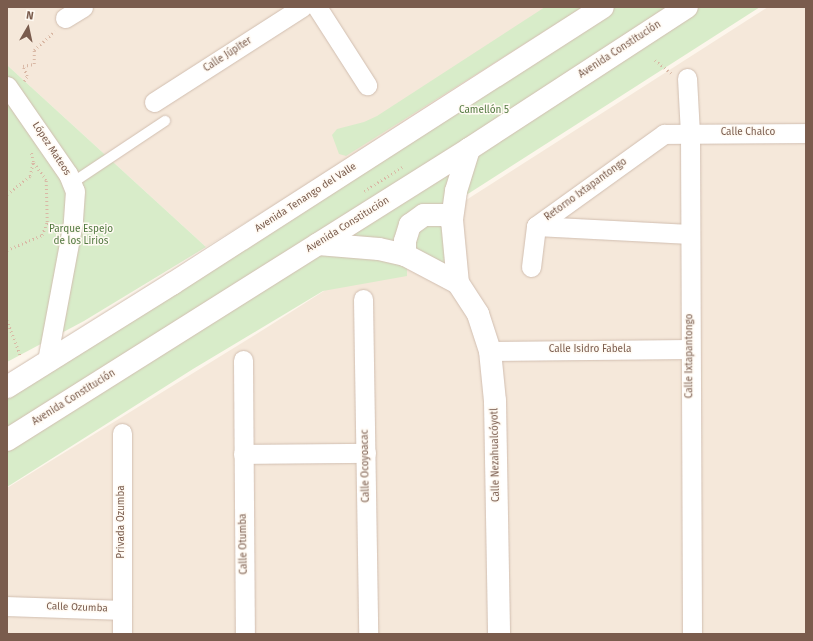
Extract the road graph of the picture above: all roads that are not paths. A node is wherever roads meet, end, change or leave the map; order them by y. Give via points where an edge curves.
1 (83, 7) edge
2 (302, 7) edge
3 (317, 7) edge
4 (602, 7) edge
5 (687, 7) edge
6 (65, 18) road end
7 (687, 78) dead end
8 (367, 85) dead end
9 (11, 91) edge
10 (154, 102) dead end
11 (165, 121) dead end
12 (690, 133) junction
13 (806, 133) edge
14 (469, 149) junction
15 (72, 183) junction
16 (452, 220) junction
17 (536, 226) junction
18 (690, 234) junction
19 (318, 244) junction
20 (405, 255) junction
21 (531, 267) dead end
22 (458, 283) junction
23 (364, 299) dead end
24 (690, 349) junction
25 (490, 351) junction
26 (243, 360) dead end
27 (40, 366) junction
28 (7, 387) edge
29 (122, 433) dead end
30 (7, 440) edge
31 (366, 453) junction
32 (244, 454) junction
33 (7, 606) edge
34 (122, 610) junction
35 (122, 634) edge
36 (245, 634) edge
37 (368, 634) edge
38 (499, 634) edge
39 (692, 634) edge

1 - 6 street
2 - 10 street, Calle Júpiter
3 - 8 street
4 - 27 main road, Avenida Tenango del Valle
5 - 14 main road, Avenida Constitución
7 - 12 street, Calle Ixtapantongo
9 - 15 street, López Mateos
11 - 15 lane
12 - 13 street, Calle Chalco
12 - 17 street, Retorno Ixtapantongo via 664,134
12 - 18 street, Calle Ixtapantongo
14 - 16 main road, Calle Nezahualcóyotl via 456,191
14 - 19 main road, Avenida Constitución
15 - 27 street, López Mateos via 75,192 73,222
16 - 20 main road via 444,215 424,215 410,225 405,242
16 - 22 main road, Calle Nezahualcóyotl
17 - 18 street, Retorno Ixtapantongo
17 - 21 street
18 - 24 street, Calle Ixtapantongo
19 - 20 main road, Calle Nezahualcóyotl via 379,249
19 - 30 main road, Avenida Constitución
20 - 22 main road, Calle Nezahualcóyotl
22 - 25 main road, Calle Nezahualcóyotl via 478,314
23 - 31 street, Calle Ocoyoacac
24 - 25 street, Calle Isidro Fabela
24 - 39 street, Calle Ixtapantongo
25 - 38 main road, Calle Nezahualcóyotl via 495,401
26 - 32 street, Calle Otumba
27 - 28 main road, Avenida Tenango del Valle
29 - 34 street, Privada Ozumba
31 - 32 street
31 - 37 street, Calle Ocoyoacac
32 - 36 street, Calle Otumba
33 - 34 street, Calle Ozumba
34 - 35 street, Calle Ozumba

